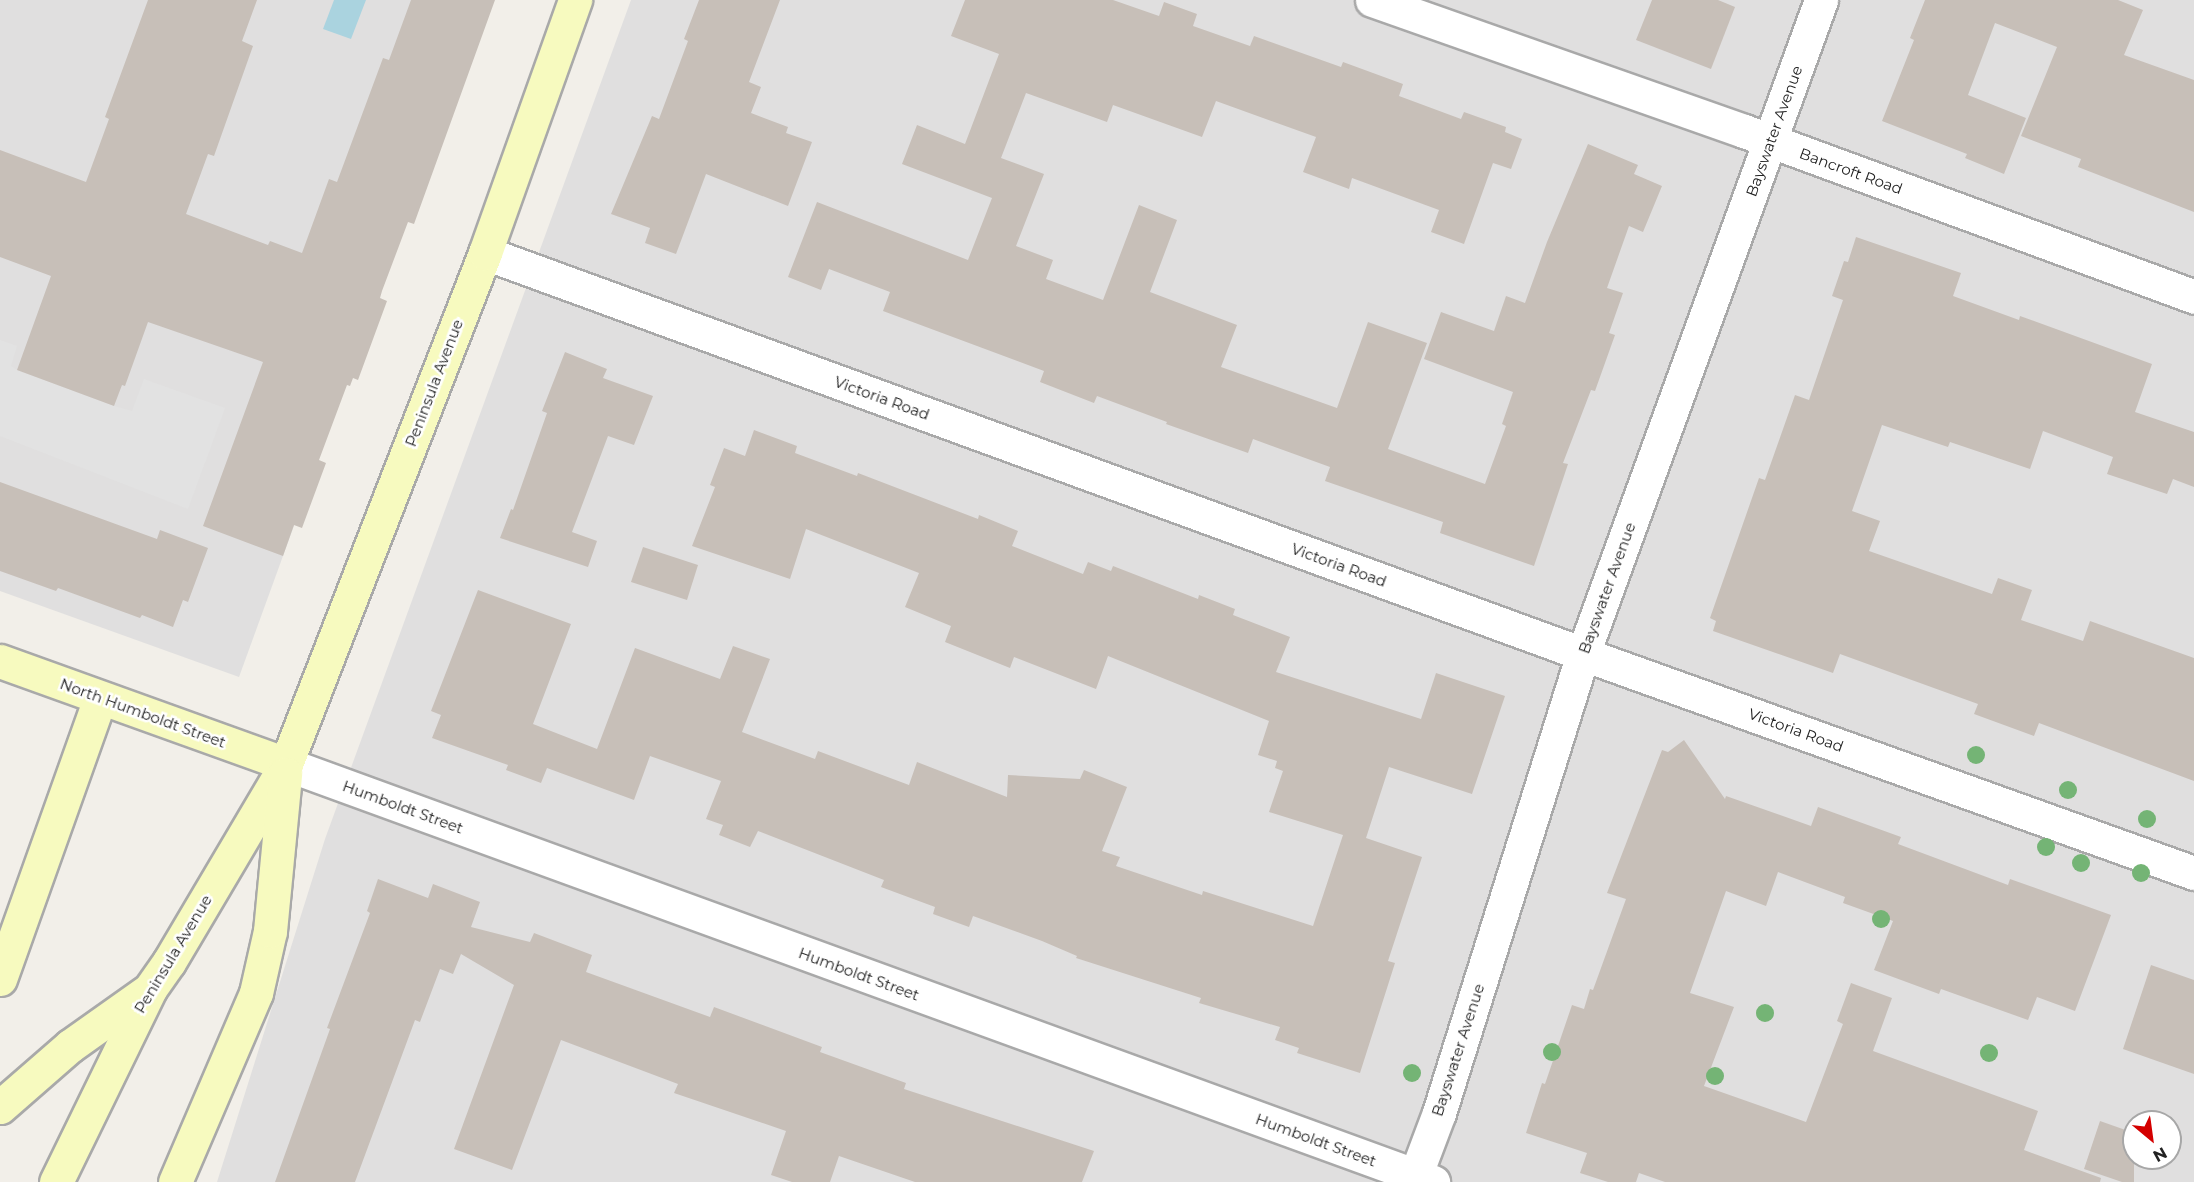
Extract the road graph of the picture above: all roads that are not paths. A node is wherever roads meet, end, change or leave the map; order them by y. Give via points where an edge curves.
1 (575, 0) edge
2 (1372, 0) edge
3 (1821, 0) edge
4 (1770, 141) junction
5 (484, 253) junction
6 (2194, 297) edge
7 (1583, 654) junction
8 (0, 661) edge
9 (100, 698) junction
10 (286, 765) junction
11 (2194, 873) edge
12 (0, 979) edge
13 (150, 989) junction
14 (0, 1107) edge
15 (1420, 1180) edge
16 (56, 1182) edge
17 (175, 1182) edge

1 - 5 main road, Peninsula Avenue
2 - 4 street, Bancroft Road
3 - 4 street, Bayswater Avenue
4 - 6 street, Bancroft Road
4 - 7 street, Bayswater Avenue
5 - 7 street, Victoria Road
5 - 10 main road, Peninsula Avenue
7 - 11 street, Victoria Road
7 - 15 street, Bayswater Avenue
8 - 9 main road, North Humboldt Street
9 - 10 main road, North Humboldt Street
9 - 12 main road
10 - 13 main road, Peninsula Avenue
10 - 15 street, Humboldt Street
10 - 17 main road, Peninsula Avenue via 270,931 256,993
13 - 14 main road via 70,1046
13 - 16 main road, Peninsula Avenue

